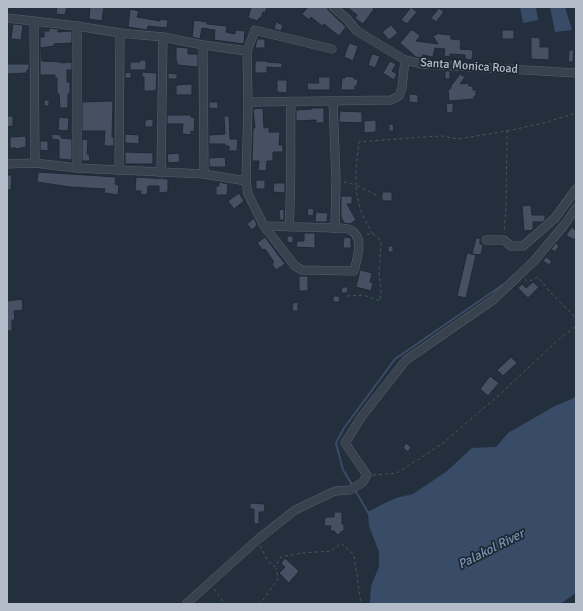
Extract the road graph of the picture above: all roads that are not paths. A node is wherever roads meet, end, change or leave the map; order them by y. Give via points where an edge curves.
1 (333, 7) edge
2 (7, 18) edge
3 (34, 20) junction
4 (77, 26) junction
5 (120, 33) junction
6 (163, 37) junction
7 (203, 45) junction
8 (332, 49) dead end
9 (247, 51) junction
10 (405, 60) junction
11 (576, 73) edge
12 (291, 101) junction
13 (334, 101) junction
14 (248, 102) junction
15 (35, 163) junction
16 (7, 164) edge
17 (77, 168) junction
18 (120, 170) junction
19 (161, 173) junction
20 (204, 174) junction
21 (246, 180) junction
22 (576, 189) edge
23 (576, 208) edge
24 (264, 226) junction
25 (289, 227) junction
26 (335, 228) junction
27 (486, 240) dead end
28 (186, 604) edge

1 - 10 street, Santa Monica Road via 357,30
2 - 3 street
3 - 4 street
3 - 15 street
4 - 5 street
4 - 17 street
5 - 6 street
5 - 18 street
6 - 7 street
6 - 19 street
7 - 9 street
7 - 20 street
8 - 9 street via 255,30
9 - 14 street
10 - 11 street, Santa Monica Road via 422,64
10 - 13 street via 399,96 391,100
12 - 13 street
12 - 14 street
12 - 25 street
13 - 26 street
14 - 21 street
15 - 16 street
15 - 17 street
17 - 18 street
18 - 19 street
19 - 20 street
20 - 21 street
21 - 24 street via 248,194
22 - 27 street via 555,218 523,246 511,246 504,240
23 - 28 street via 534,261 493,300 406,360 345,443 367,475 362,482 350,490 335,491 296,510 256,541
24 - 25 street
24 - 26 street via 295,266 302,270 354,271 359,243 356,235 348,229
25 - 26 street

